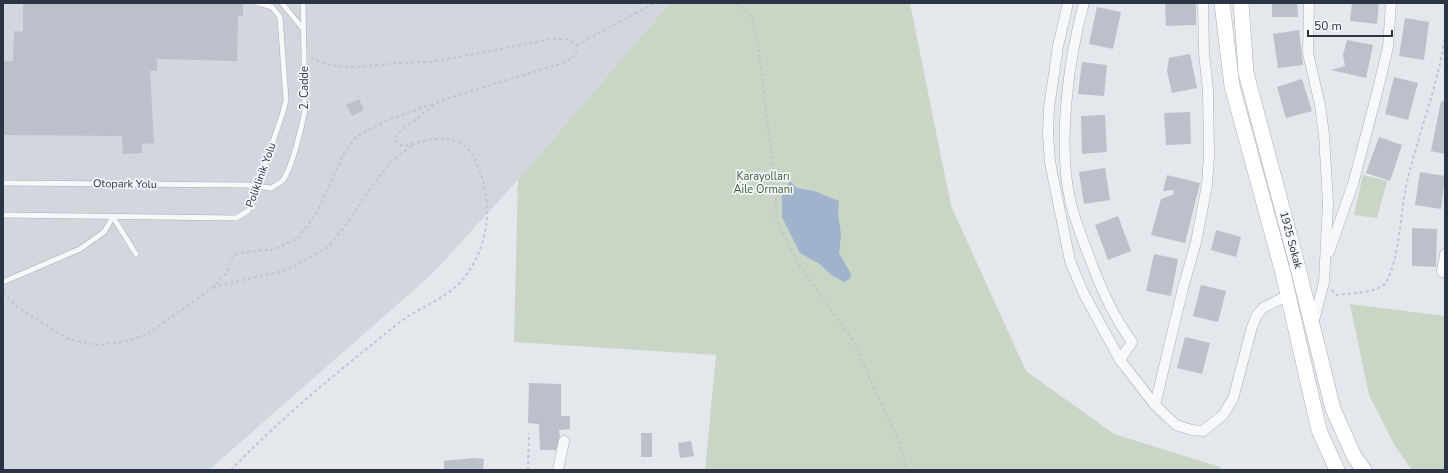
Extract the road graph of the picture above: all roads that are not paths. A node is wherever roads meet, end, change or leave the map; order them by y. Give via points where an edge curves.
1 (258, 3) edge
2 (282, 3) edge
3 (303, 3) edge
4 (1068, 3) edge
5 (1084, 3) edge
6 (1203, 3) edge
7 (1222, 3) edge
8 (1241, 3) edge
9 (1309, 3) edge
10 (1391, 3) edge
11 (303, 29) junction
12 (3, 182) edge
13 (271, 188) joint
14 (3, 215) edge
15 (113, 217) junction
16 (136, 254) dead end
17 (1445, 254) edge
18 (1326, 259) junction
19 (1442, 272) dead end
20 (3, 282) edge
21 (1288, 295) junction
22 (1312, 326) junction
23 (1120, 360) junction
24 (1155, 405) junction
25 (564, 441) dead end
26 (558, 470) edge
27 (1338, 470) edge
28 (1364, 470) edge

1 - 15 lane, Poliklinik Yolu via 272,7 280,17 286,100 248,211 236,218
2 - 11 lane
3 - 11 lane, 2. Cadde
4 - 23 street via 1058,46 1049,108 1050,162 1070,261 1084,294
5 - 23 street via 1065,121 1067,172 1071,204 1100,288 1118,324 1132,342
6 - 24 street via 1208,90 1209,155 1206,185 1196,242
7 - 21 main road, 1925 Sokak via 1232,86
8 - 22 main road, 1925 Sokak via 1246,74
9 - 18 street via 1308,53 1320,105 1326,170
10 - 18 street via 1388,46 1379,85 1353,184
11 - 13 lane, 2. Cadde via 305,110 287,171 282,182
12 - 13 lane, Otopark Yolu, bridge via 246,185
14 - 15 lane, Poliklinik Yolu
15 - 16 lane
15 - 20 lane via 104,232 80,249
17 - 19 street
18 - 22 street via 1324,282
21 - 24 street via 1263,308 1257,315 1233,399 1223,415 1203,431 1192,430 1176,425
21 - 27 main road, 1925 Sokak via 1319,430
22 - 28 main road, 1925 Sokak via 1333,409 1354,456
23 - 24 street
25 - 26 street

